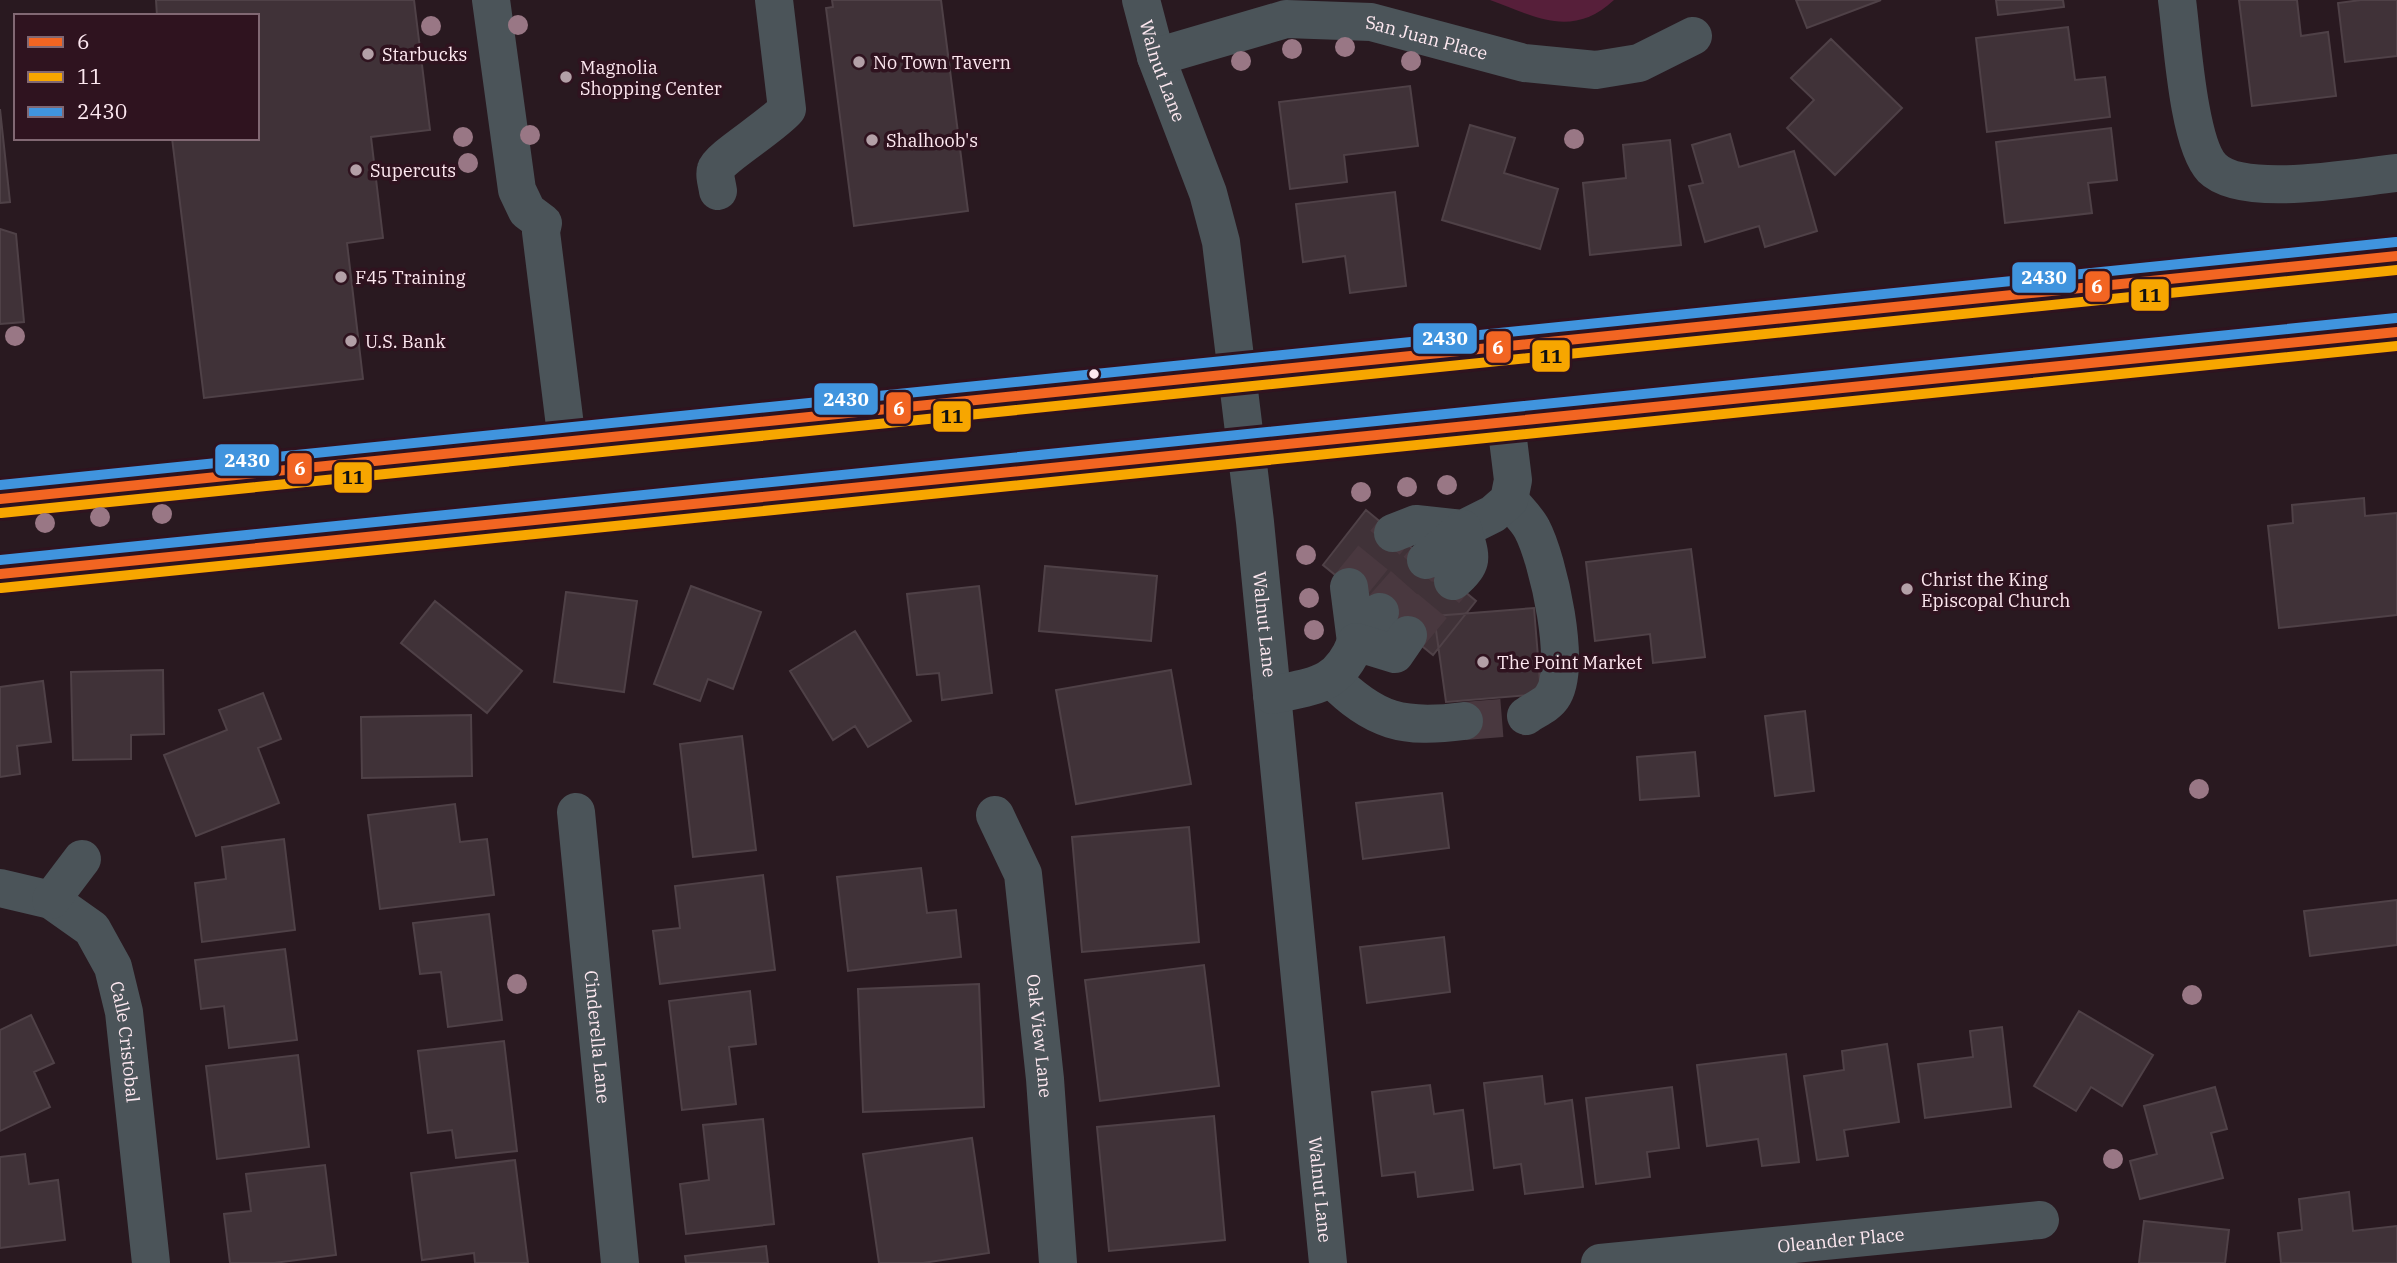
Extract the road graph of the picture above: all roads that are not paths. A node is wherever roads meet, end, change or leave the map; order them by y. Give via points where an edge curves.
1 (491, 0) edge
2 (774, 0) edge
3 (1141, 0) edge
4 (2177, 0) edge
5 (1693, 36) dead end
6 (1156, 57) junction
7 (2397, 173) edge
8 (718, 191) dead end
9 (2397, 256) edge
10 (2397, 332) edge
11 (1238, 376) junction
12 (1506, 423) junction
13 (567, 442) junction
14 (1247, 449) junction
15 (0, 499) edge
16 (1509, 500) junction
17 (1463, 529) junction
18 (1393, 533) tunnel mouth
19 (1439, 570) tunnel mouth
20 (0, 574) edge
21 (1349, 587) dead end
22 (1394, 624) tunnel mouth
23 (1356, 642) junction
24 (1331, 678) junction
25 (1272, 695) junction
26 (1526, 716) tunnel mouth
27 (1464, 721) tunnel mouth
28 (576, 812) dead end
29 (995, 815) dead end
30 (82, 859) dead end
31 (0, 888) edge
32 (51, 900) junction
33 (2040, 1220) dead end
34 (150, 1263) edge
35 (620, 1263) edge
36 (1058, 1263) edge
37 (1328, 1263) edge
38 (1600, 1263) edge

1 - 13 street via 517,190 527,211 543,223
2 - 8 street via 787,109 777,122 721,161 715,172
3 - 6 street, Walnut Lane
4 - 7 street via 2196,133 2212,168 2238,181 2272,186
5 - 6 street, San Juan Place via 1639,63 1596,70 1524,63 1371,22 1286,19
6 - 11 street, Walnut Lane via 1208,193 1221,242
9 - 11 main road
10 - 12 main road
11 - 13 main road
11 - 14 street, Walnut Lane
12 - 14 main road
12 - 16 street via 1513,480
13 - 15 main road
14 - 20 main road
14 - 25 street, Walnut Lane
16 - 17 street
16 - 26 street via 1532,529 1555,607 1559,684 1552,699
17 - 18 street via 1416,524
17 - 19 street
21 - 23 street
22 - 23 street
23 - 24 street via 1347,665
24 - 25 street
24 - 27 street via 1354,701 1382,718 1413,724
25 - 37 street, Walnut Lane
28 - 35 street, Cinderella Lane
29 - 36 street, Oak View Lane via 1023,874 1045,1079
30 - 32 street
31 - 32 street, Calle Cristobal
32 - 34 street, Calle Cristobal via 92,929 113,967 124,1012
33 - 38 street, Oleander Place

